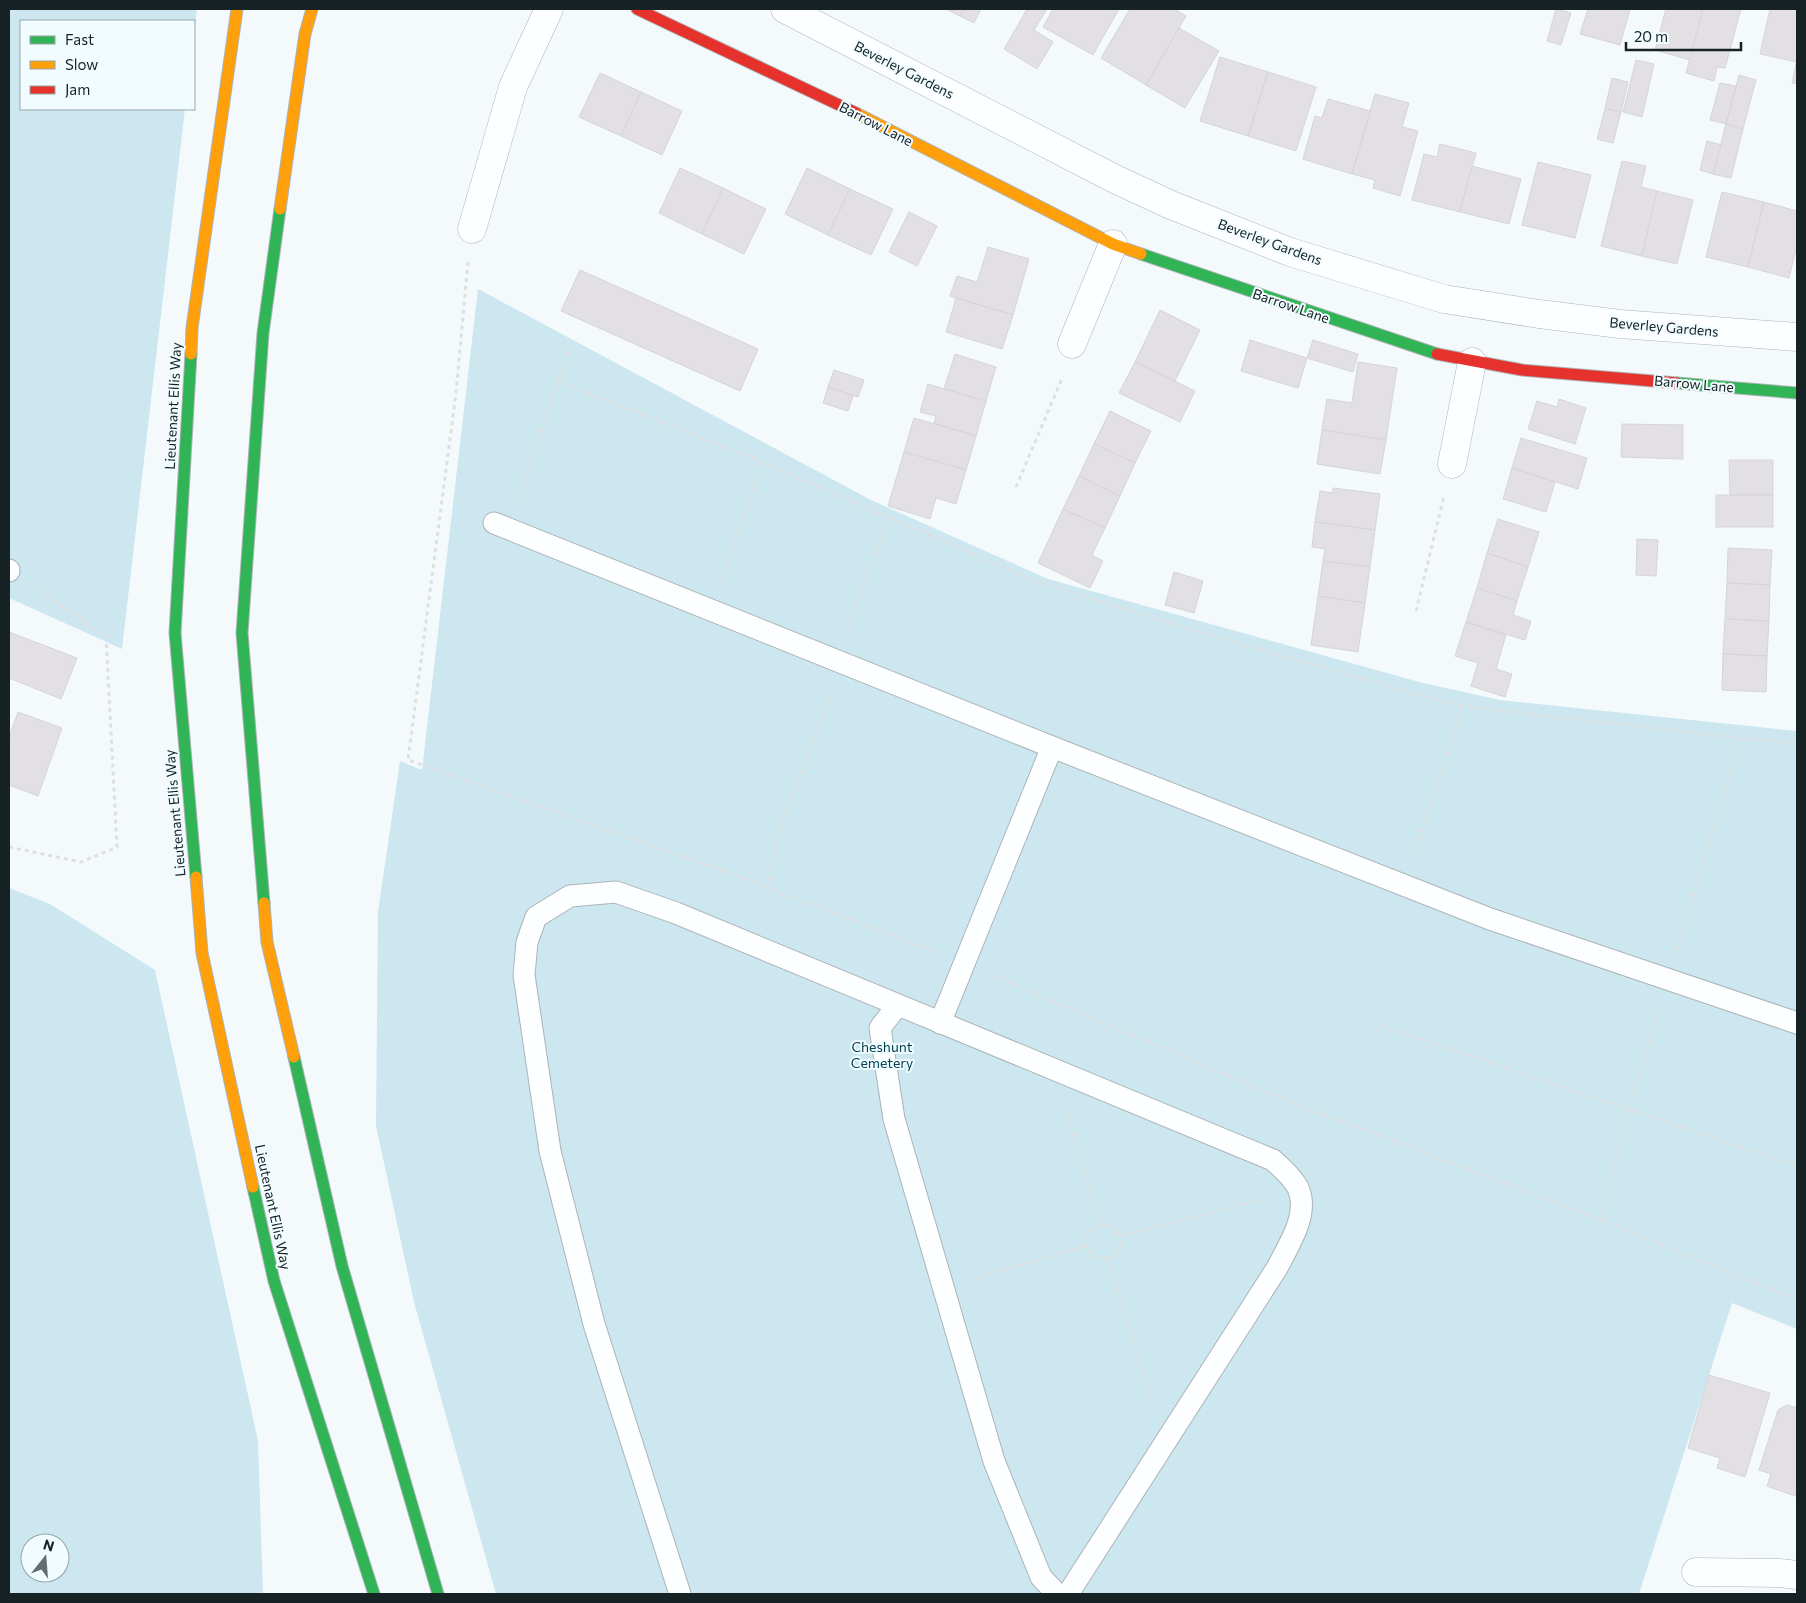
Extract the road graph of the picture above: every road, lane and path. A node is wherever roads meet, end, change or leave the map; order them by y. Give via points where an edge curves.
1 (237, 9) edge
2 (312, 9) edge
3 (549, 9) edge
4 (637, 9) edge
5 (787, 9) edge
6 (472, 229) joint
7 (1113, 244) junction
8 (1797, 337) edge
9 (1072, 344) joint
10 (570, 345) dead end
11 (1472, 362) junction
12 (558, 381) junction
13 (1797, 393) edge
14 (762, 462) junction
15 (1452, 464) joint
16 (1016, 487) dead end
17 (889, 517) junction
18 (501, 526) joint
19 (9, 570) edge
20 (713, 610) junction
21 (1416, 611) dead end
22 (840, 661) junction
23 (1463, 706) junction
24 (1740, 738) dead end
25 (1052, 747) junction
26 (9, 847) edge
27 (1404, 884) junction
28 (767, 888) junction
29 (964, 964) junction
30 (897, 1006) junction
31 (940, 1023) junction
32 (1797, 1023) edge
33 (1054, 1070) junction
34 (1797, 1166) edge
35 (1299, 1190) junction
36 (1600, 1221) junction
37 (1101, 1226) junction
38 (1119, 1236) junction
39 (1086, 1246) junction
40 (1108, 1258) junction
41 (944, 1288) junction
42 (1797, 1300) edge
43 (1165, 1444) junction
44 (1696, 1572) dead end
45 (1797, 1576) edge
46 (374, 1594) edge
47 (438, 1594) edge
48 (680, 1594) edge
49 (1057, 1594) edge
50 (1068, 1594) edge

1 - 46 main road, Lieutenant Ellis Way via 192,328 175,633 202,952 274,1282
2 - 47 main road via 305,34 262,332 242,632 267,942 342,1266
3 - 6 street via 513,87
4 - 7 main road, Barrow Lane via 855,113
5 - 8 street, Beverley Gardens via 1117,180 1170,205 1290,252 1444,300 1620,324
6 - 28 path via 456,393 408,760
7 - 9 street
7 - 11 main road, Barrow Lane via 1431,354
9 - 16 path via 1060,387
10 - 12 path
11 - 13 main road, Barrow Lane via 1522,370
11 - 15 street
12 - 14 path
12 - 18 path
14 - 17 path
14 - 20 path
15 - 21 path
17 - 22 path
17 - 23 path via 1028,578 1161,620
18 - 20 lane
19 - 26 path via 106,636 117,846 82,862
20 - 22 lane
22 - 25 lane
22 - 28 path via 780,828
23 - 24 path
23 - 27 path
25 - 27 lane
25 - 29 lane
27 - 32 lane via 1490,919
28 - 29 path
29 - 31 lane
29 - 36 path via 1278,1097
30 - 31 lane
30 - 41 lane via 880,1028 894,1119
30 - 48 lane via 676,912 616,892 570,896 536,917 527,942 524,975 550,1151 594,1324
31 - 33 lane
33 - 35 lane via 1273,1160
33 - 37 path
34 - 36 path via 1629,1109
35 - 38 path
35 - 43 lane via 1302,1205 1296,1233
36 - 42 path
37 - 38 path via 1112,1228
37 - 39 path via 1087,1234
38 - 40 path via 1119,1247
39 - 40 path via 1092,1256 1103,1260
39 - 41 path
40 - 43 path
41 - 49 lane via 994,1461 1041,1578
43 - 50 lane
44 - 45 street

